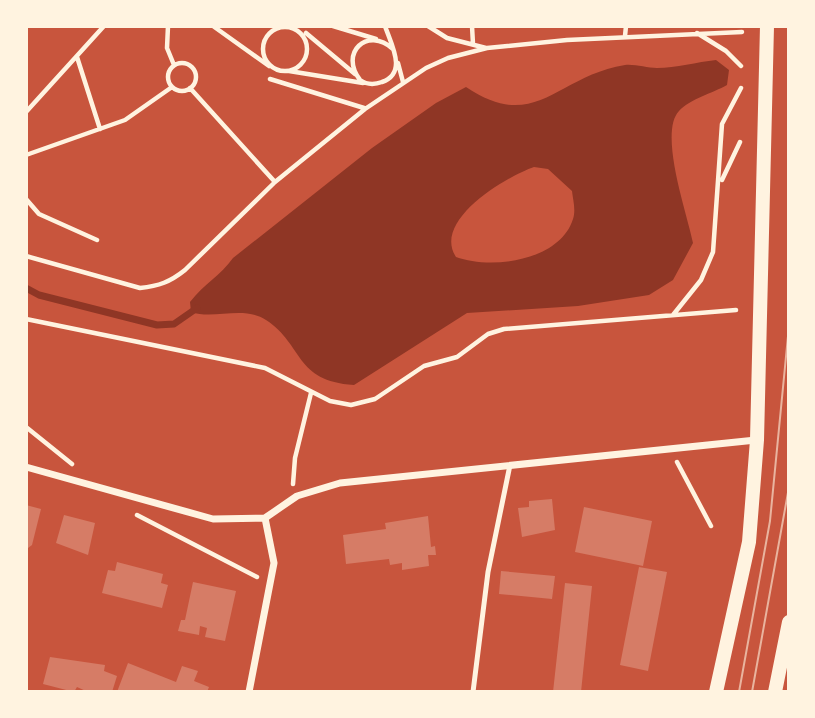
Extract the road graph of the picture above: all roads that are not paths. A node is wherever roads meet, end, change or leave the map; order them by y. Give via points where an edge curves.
1 (767, 26) edge
2 (758, 440) junction
3 (510, 465) junction
4 (26, 467) edge
5 (265, 518) junction
6 (788, 624) edge
7 (249, 692) edge
8 (473, 692) edge
9 (716, 692) edge
10 (775, 692) edge

1 - 2 main road
2 - 3 street
2 - 9 main road via 749,542
3 - 5 street via 341,482 297,496
3 - 8 lane via 488,572
4 - 5 street via 214,519
5 - 7 street via 274,563
6 - 10 main road

